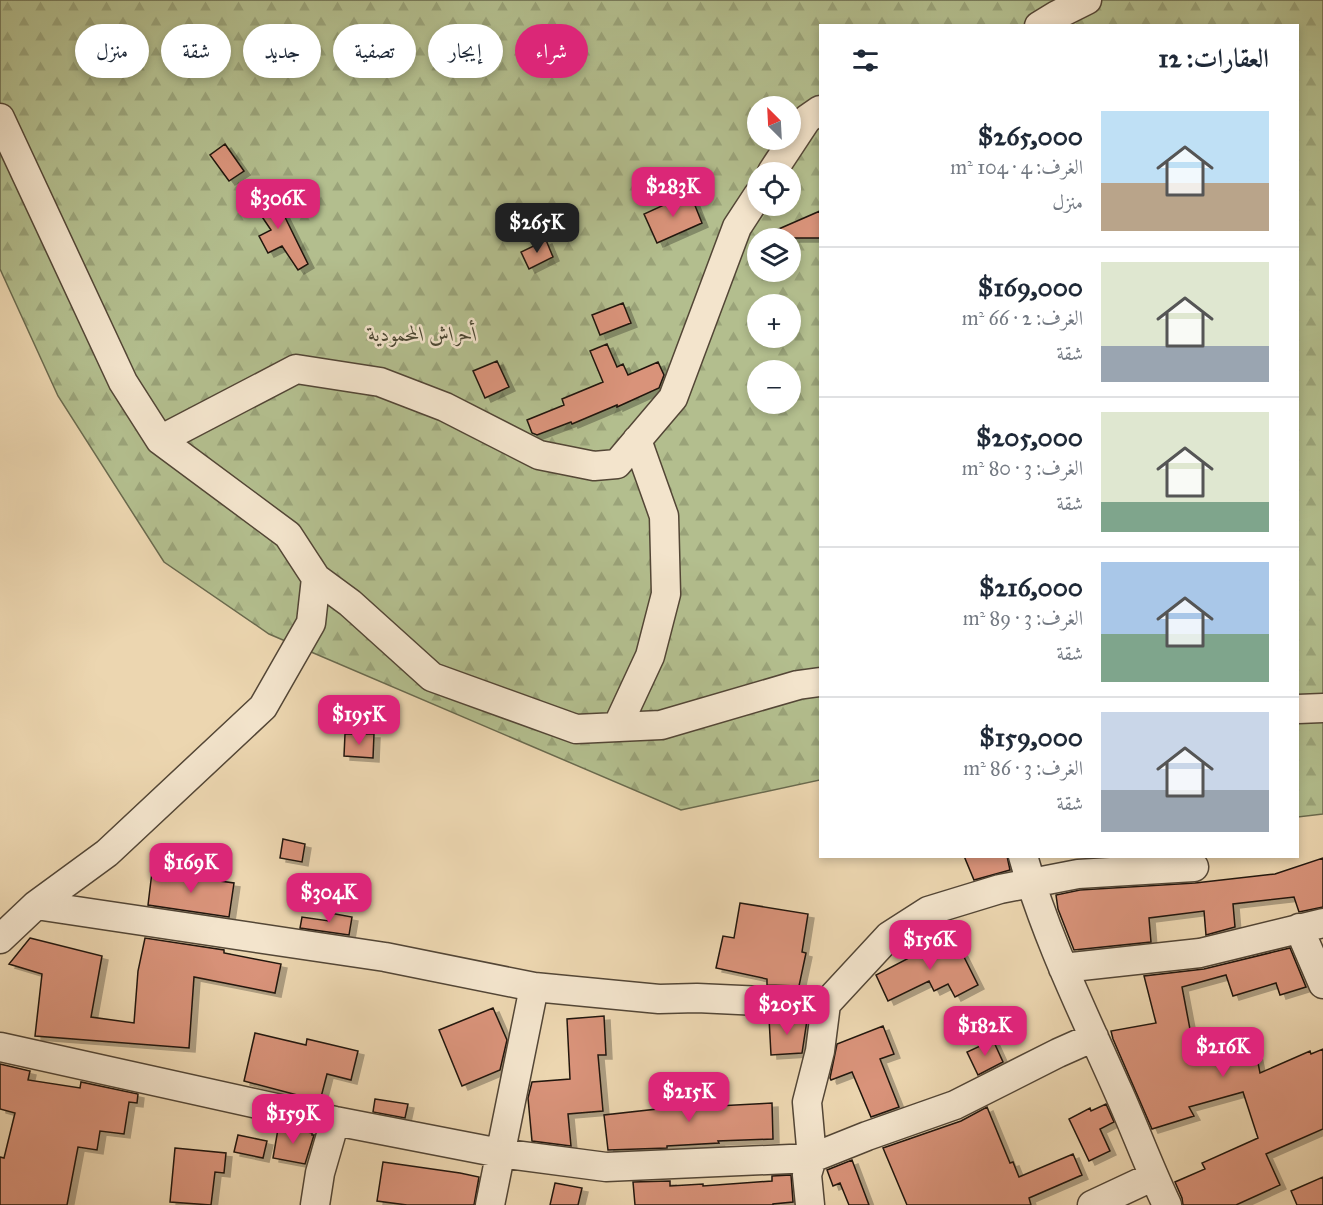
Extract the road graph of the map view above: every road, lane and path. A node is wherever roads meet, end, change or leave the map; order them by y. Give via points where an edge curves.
1 (1087, 0) edge
2 (1042, 24) edge
3 (819, 111) edge
4 (0, 118) edge
5 (779, 162) edge
6 (747, 212) edge
7 (160, 440) junction
8 (637, 440) junction
9 (316, 578) junction
10 (819, 682) edge
11 (1323, 708) edge
12 (1299, 709) edge
13 (617, 727) junction
14 (1194, 867) dead end
15 (1027, 870) edge
16 (36, 905) junction
17 (1311, 926) edge
18 (0, 939) edge
19 (1063, 968) junction
20 (1323, 984) edge
21 (534, 987) junction
22 (826, 1004) junction
23 (1094, 1037) junction
24 (0, 1047) edge
25 (335, 1121) junction
26 (500, 1153) junction
27 (812, 1158) junction
28 (1154, 1176) junction
29 (315, 1205) edge
30 (490, 1205) edge
31 (810, 1205) edge
32 (1092, 1205) edge
33 (1167, 1205) edge

1 - 2 street
3 - 5 street via 807,119
4 - 7 street via 123,382
6 - 8 street via 737,227 673,398
7 - 8 street via 296,369 380,382 445,407 539,455 572,462 594,466 617,464
7 - 9 street via 288,536
8 - 13 street via 664,516 666,594 650,656
9 - 13 street via 350,603 432,677 576,729
9 - 16 street via 311,622 263,707 107,853
10 - 13 street via 798,684 661,725
11 - 12 street
14 - 15 street via 1078,874
15 - 19 street
15 - 22 street via 1000,889 928,911 890,936
16 - 18 street
16 - 21 street via 385,957
17 - 19 street via 1200,953
17 - 20 street
19 - 23 street
21 - 22 street via 659,999
21 - 26 street
22 - 27 street via 820,1051 807,1102
23 - 27 street via 956,1105
23 - 28 street
24 - 25 street
25 - 26 street
25 - 29 street
26 - 27 street via 606,1167
26 - 30 street
27 - 31 street via 807,1175
28 - 32 street
28 - 33 street

